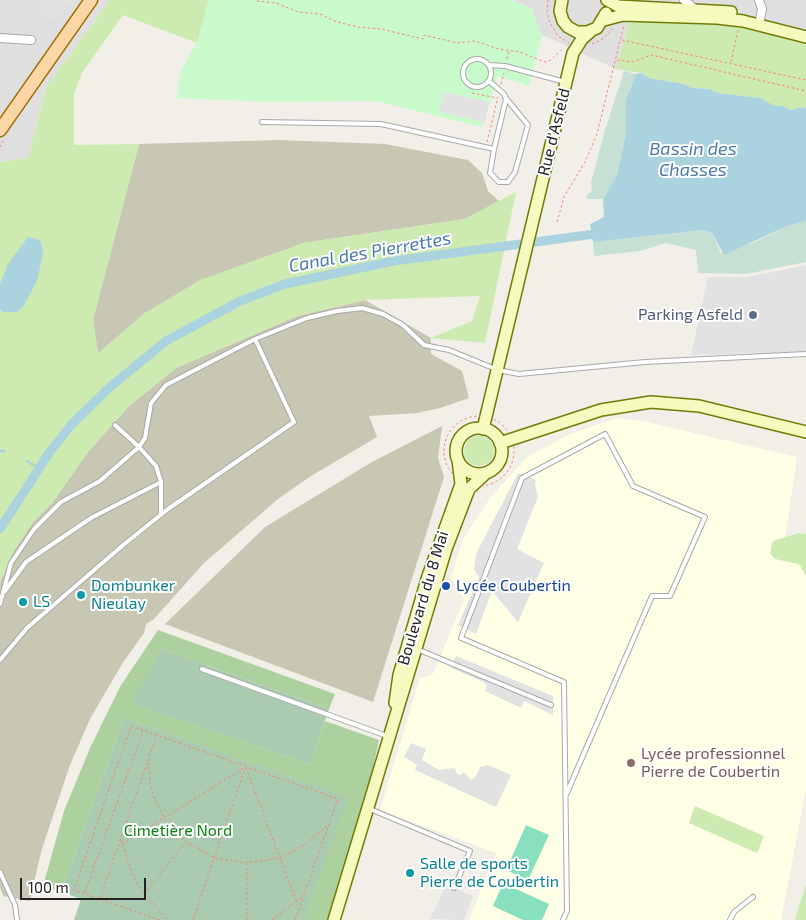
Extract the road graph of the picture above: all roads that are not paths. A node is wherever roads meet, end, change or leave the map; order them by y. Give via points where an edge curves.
1 (91, 0) edge
2 (606, 0) edge
3 (684, 0) edge
4 (759, 0) edge
5 (558, 3) edge
6 (695, 9) junction
7 (604, 20) junction
8 (760, 22) junction
9 (568, 27) junction
10 (806, 30) edge
11 (590, 31) junction
12 (806, 37) edge
13 (0, 38) edge
14 (31, 40) dead end
15 (570, 50) junction
16 (489, 65) junction
17 (489, 81) junction
18 (566, 82) junction
19 (506, 97) junction
20 (262, 122) dead end
21 (0, 130) edge
22 (494, 148) junction
23 (255, 339) junction
24 (806, 354) edge
25 (498, 370) junction
26 (115, 425) dead end
27 (483, 429) junction
28 (806, 432) edge
29 (500, 443) junction
30 (139, 447) junction
31 (458, 460) junction
32 (486, 473) junction
33 (161, 482) junction
34 (466, 483) junction
35 (161, 515) junction
36 (3, 595) junction
37 (0, 604) edge
38 (412, 647) junction
39 (0, 660) edge
40 (202, 669) dead end
41 (551, 705) dead end
42 (389, 737) junction
43 (566, 795) junction
44 (368, 808) junction
45 (350, 870) junction
46 (0, 872) edge
47 (454, 888) dead end
48 (753, 897) dead end
49 (17, 920) edge
50 (334, 920) edge
51 (340, 920) edge
52 (563, 920) edge
53 (730, 920) edge

1 - 21 main road
2 - 6 street via 618,6
2 - 7 street
3 - 6 street
4 - 8 street via 762,9
5 - 9 street, Rue d'Asfeld
6 - 8 street via 724,11
7 - 8 street via 622,15
7 - 11 street, Rue d'Asfeld
8 - 10 street
8 - 12 street
9 - 11 street via 577,32
9 - 15 street, Rue d'Asfeld
11 - 15 street, Rue d'Asfeld
13 - 14 street
15 - 18 street, Rue d'Asfeld
16 - 17 lane via 492,73
16 - 17 lane via 483,59 474,59 465,65 463,73 473,86 482,86
16 - 18 lane
17 - 19 lane
18 - 25 street, Rue d'Asfeld
19 - 22 lane
19 - 22 lane via 528,125 515,172 508,182 499,182 490,173
20 - 22 lane via 374,123
23 - 25 lane via 307,318 362,308 383,314 403,325 424,345 449,350
23 - 30 lane via 166,385 151,403
23 - 35 lane via 294,422
24 - 25 lane via 645,362 529,374
25 - 27 street
26 - 30 lane
27 - 29 street via 494,434
27 - 31 street via 471,430 461,437 456,448
28 - 29 street via 699,406 659,402 609,408
29 - 32 street via 500,461
30 - 33 lane via 156,466
30 - 36 lane via 100,481 61,502 34,529 11,563
31 - 32 street via 468,471
31 - 34 street, Boulevard du 8 Mai
32 - 34 street, Boulevard du 8 Mai
33 - 35 lane
33 - 36 lane via 91,518 26,562
34 - 38 street, Boulevard du 8 Mai via 434,559
35 - 39 lane via 27,628
36 - 37 lane
38 - 41 lane
38 - 42 street, Boulevard du 8 Mai via 398,682
40 - 42 lane
42 - 44 street, Boulevard du 8 Mai
43 - 43 lane via 652,596 670,596 705,517 633,486 605,434 522,478 461,638 564,682
43 - 52 lane via 567,910
44 - 45 street, Boulevard du 8 Mai
44 - 47 lane via 470,851
45 - 50 street, Boulevard du 8 Mai
45 - 51 street, Boulevard du 8 Mai
46 - 49 lane via 15,905
48 - 53 lane via 734,912

